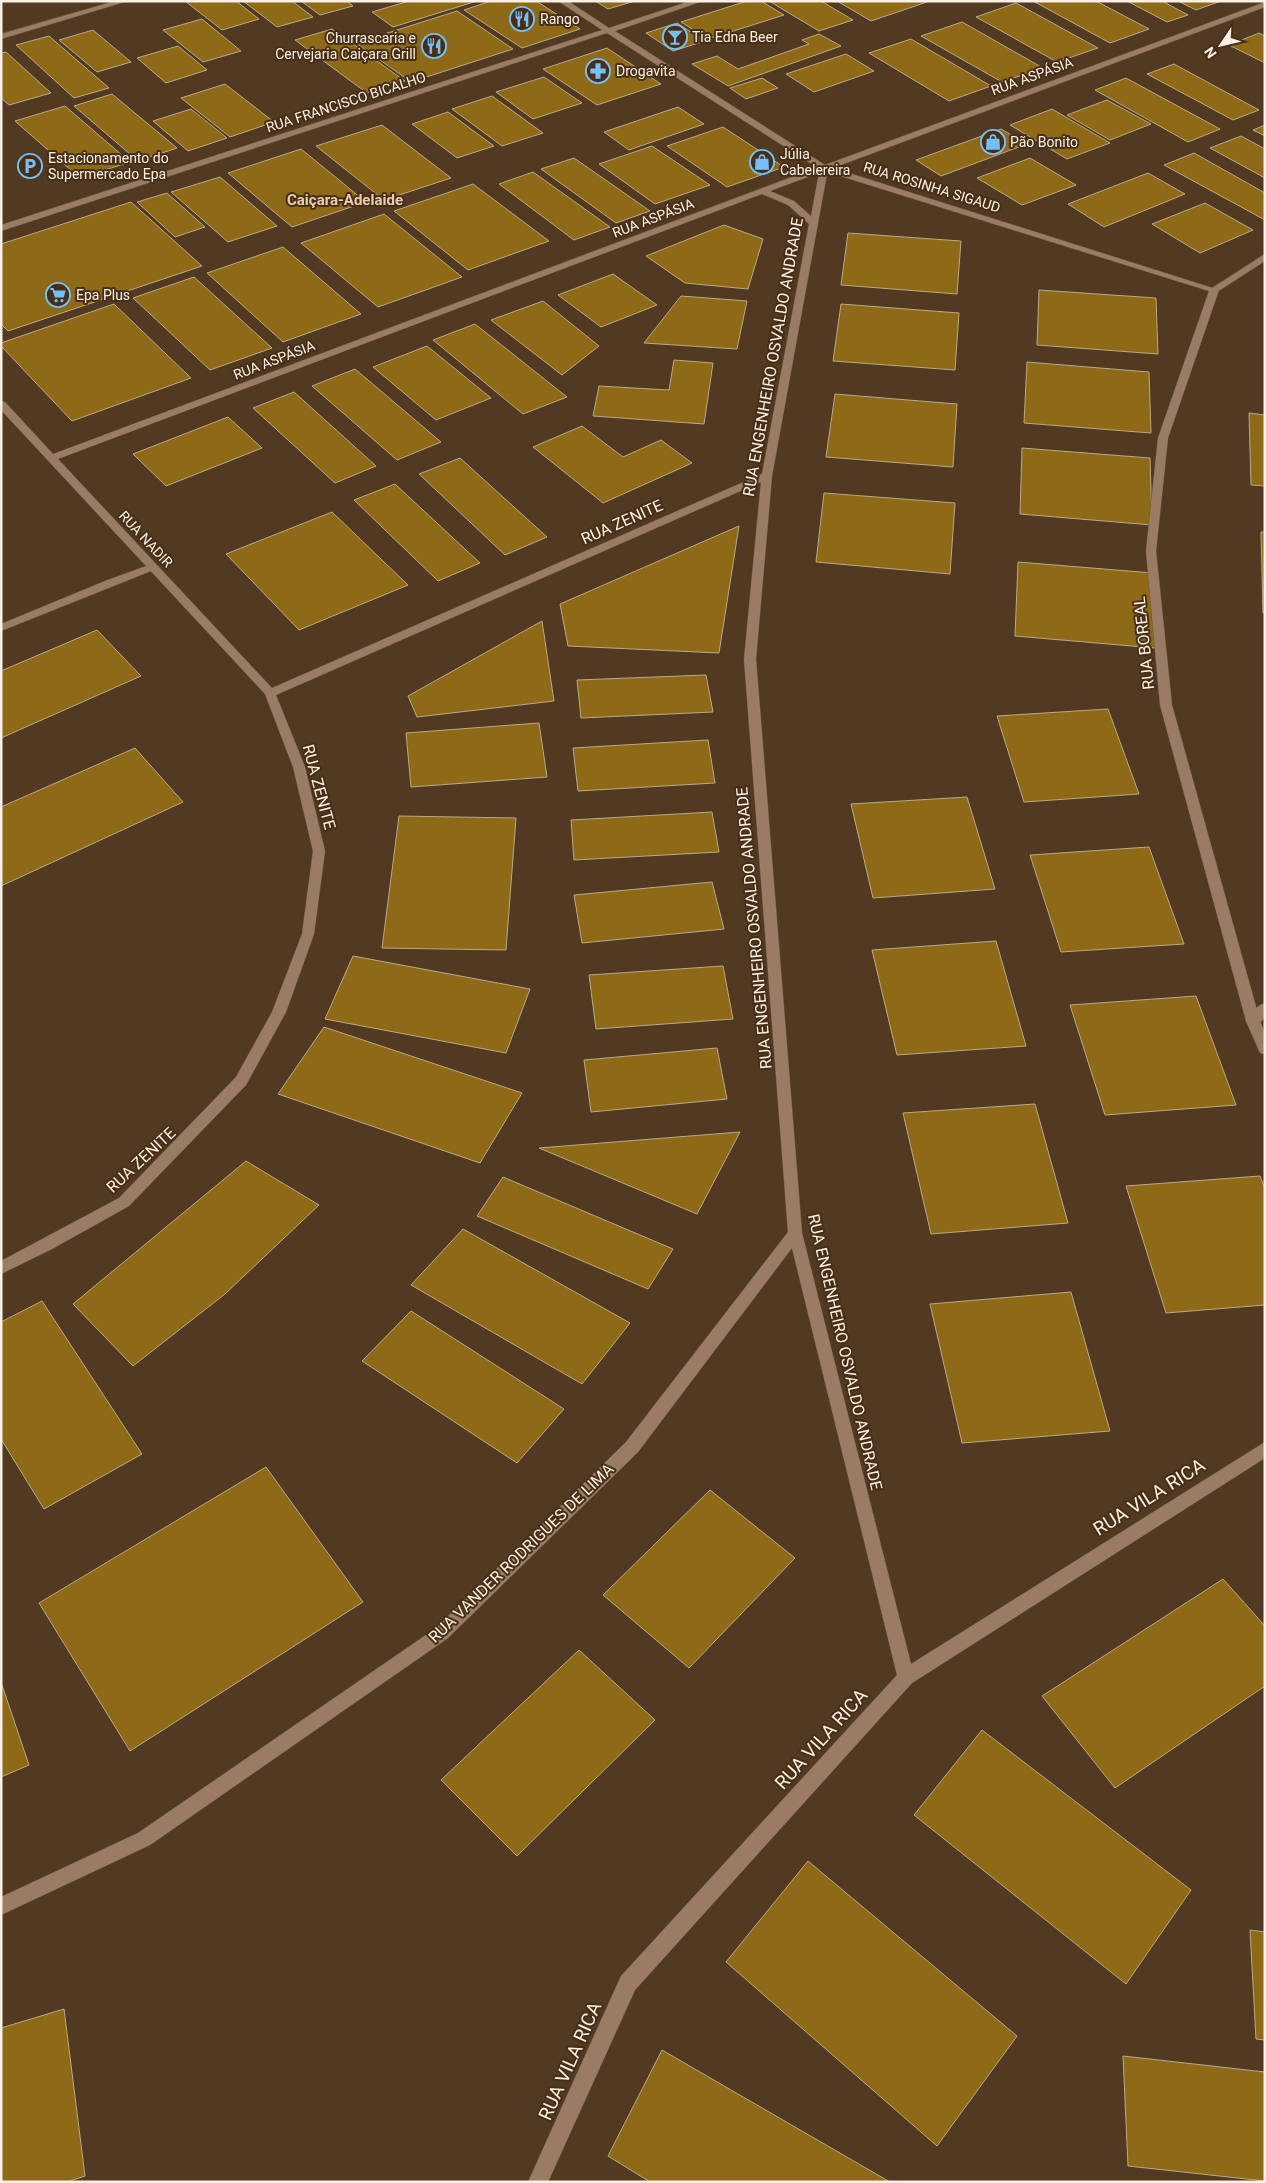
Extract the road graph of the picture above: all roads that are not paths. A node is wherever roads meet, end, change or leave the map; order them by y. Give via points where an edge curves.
1 (124, 1) edge
2 (562, 1) edge
3 (699, 1) edge
4 (1265, 4) edge
5 (608, 31) junction
6 (1, 37) edge
7 (824, 168) junction
8 (762, 192) junction
9 (814, 224) junction
10 (1, 228) edge
11 (1265, 257) edge
12 (1214, 290) junction
13 (1, 404) edge
14 (51, 458) junction
15 (766, 476) junction
16 (152, 567) junction
17 (1, 628) edge
18 (270, 693) junction
19 (1265, 1008) edge
20 (1254, 1021) junction
21 (1265, 1049) edge
22 (795, 1233) junction
23 (1, 1268) edge
24 (1265, 1449) edge
25 (906, 1677) junction
26 (1, 1906) edge
27 (538, 2182) edge

1 - 6 street
2 - 5 street, RUA ROSINHA SIGAUD
3 - 5 street, RUA FRANCISCO BICALHO
4 - 7 street, RUA ASPÁSIA
5 - 7 street, RUA ROSINHA SIGAUD
5 - 10 street, RUA FRANCISCO BICALHO
7 - 8 street, RUA ASPÁSIA
7 - 9 street, RUA ENGENHEIRO OSVALDO ANDRADE
7 - 12 street, RUA ROSINHA SIGAUD
8 - 9 street via 791,203
8 - 14 street, RUA ASPÁSIA
9 - 15 street, RUA ENGENHEIRO OSVALDO ANDRADE
11 - 12 street
12 - 20 street, RUA BOREAL via 1163,438 1151,551 1166,705
13 - 14 street, RUA NADIR
14 - 16 street, RUA NADIR
15 - 18 street, RUA ZENITE
15 - 22 street, RUA ENGENHEIRO OSVALDO ANDRADE via 750,659
16 - 17 street
16 - 18 street, RUA NADIR
18 - 23 street, RUA ZENITE via 299,767 319,851 308,934 279,1012 241,1081 124,1202
19 - 20 street
20 - 21 street, RUA BOREAL
22 - 25 street, RUA ENGENHEIRO OSVALDO ANDRADE
22 - 26 street, RUA VANDER RODRIGUES DE LIMA via 632,1447 442,1632 144,1839
24 - 25 street, RUA VILA RICA
25 - 27 street, RUA VILA RICA via 628,1982

